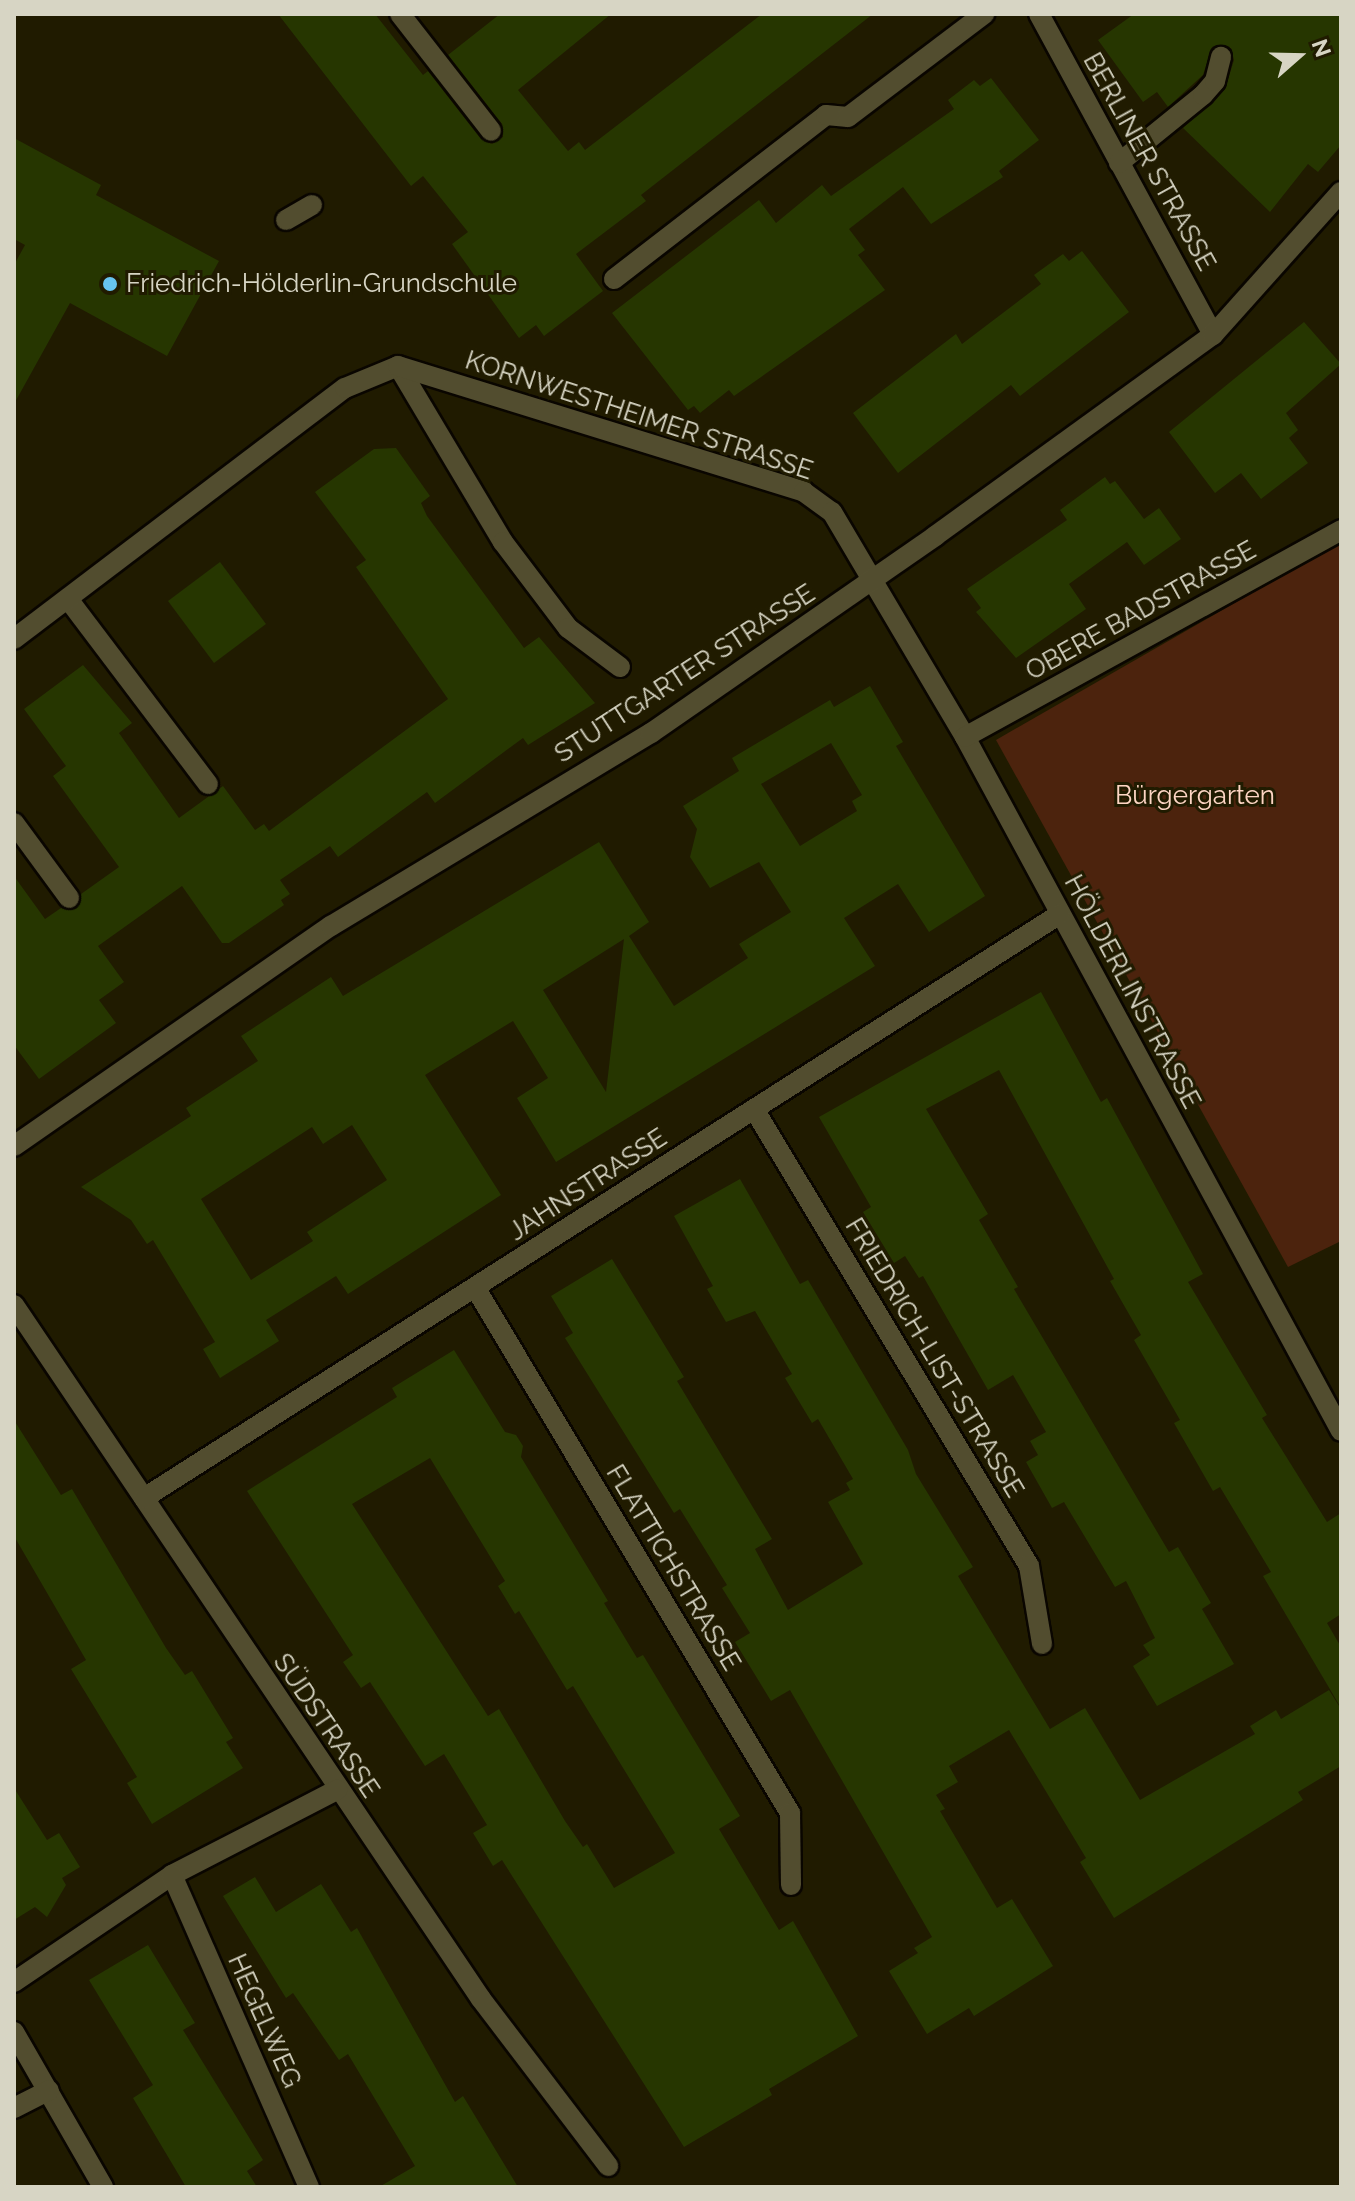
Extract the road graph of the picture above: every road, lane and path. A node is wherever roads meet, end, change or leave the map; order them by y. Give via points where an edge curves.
1 (400, 14) edge
2 (984, 14) edge
3 (1039, 14) edge
4 (1221, 57) dead end
5 (491, 131) dead end
6 (1119, 163) junction
7 (1341, 192) edge
8 (312, 205) dead end
9 (286, 220) dead end
10 (614, 279) dead end
11 (1213, 335) junction
12 (398, 366) junction
13 (1341, 530) edge
14 (874, 579) junction
15 (68, 599) junction
16 (14, 639) edge
17 (620, 667) dead end
18 (965, 737) junction
19 (208, 784) dead end
20 (14, 823) edge
21 (69, 898) dead end
22 (1060, 914) junction
23 (754, 1109) junction
24 (14, 1146) edge
25 (476, 1289) junction
26 (14, 1305) edge
27 (1341, 1431) edge
28 (144, 1498) junction
29 (1042, 1644) dead end
30 (337, 1790) junction
31 (172, 1875) junction
32 (791, 1885) dead end
33 (14, 1982) edge
34 (14, 2032) edge
35 (49, 2090) junction
36 (14, 2108) edge
37 (608, 2166) dead end
38 (103, 2187) edge
39 (309, 2187) edge

1 - 5 street
2 - 10 street via 848,117 826,115
3 - 6 street, BERLINER STRASSE
4 - 6 street via 1215,81 1203,95
6 - 11 street, BERLINER STRASSE
7 - 11 street, STUTTGARTER STRASSE
8 - 9 street
11 - 14 street, STUTTGARTER STRASSE
12 - 14 street, KORNWESTHEIMER STRASSE via 804,492 832,512
12 - 15 street via 345,388
12 - 17 street via 503,542 568,628
13 - 18 street, OBERE BADSTRASSE
14 - 18 street, HÖLDERLINSTRASSE
14 - 24 street, STUTTGARTER STRASSE via 651,733 331,926
15 - 16 street
15 - 19 street
18 - 22 street, HÖLDERLINSTRASSE
20 - 21 street
22 - 23 street, JAHNSTRASSE
22 - 27 street, HÖLDERLINSTRASSE
23 - 25 street, JAHNSTRASSE
23 - 29 street, FRIEDRICH-LIST-STRASSE via 1029,1566
25 - 28 street, JAHNSTRASSE
25 - 32 street, FLATTICHSTRASSE via 790,1813
26 - 28 street, SÜDSTRASSE
28 - 30 street, SÜDSTRASSE
30 - 31 street
30 - 37 street, SÜDSTRASSE via 481,1999
31 - 33 street
31 - 39 street, HEGELWEG
34 - 35 street
35 - 36 street
35 - 38 street

